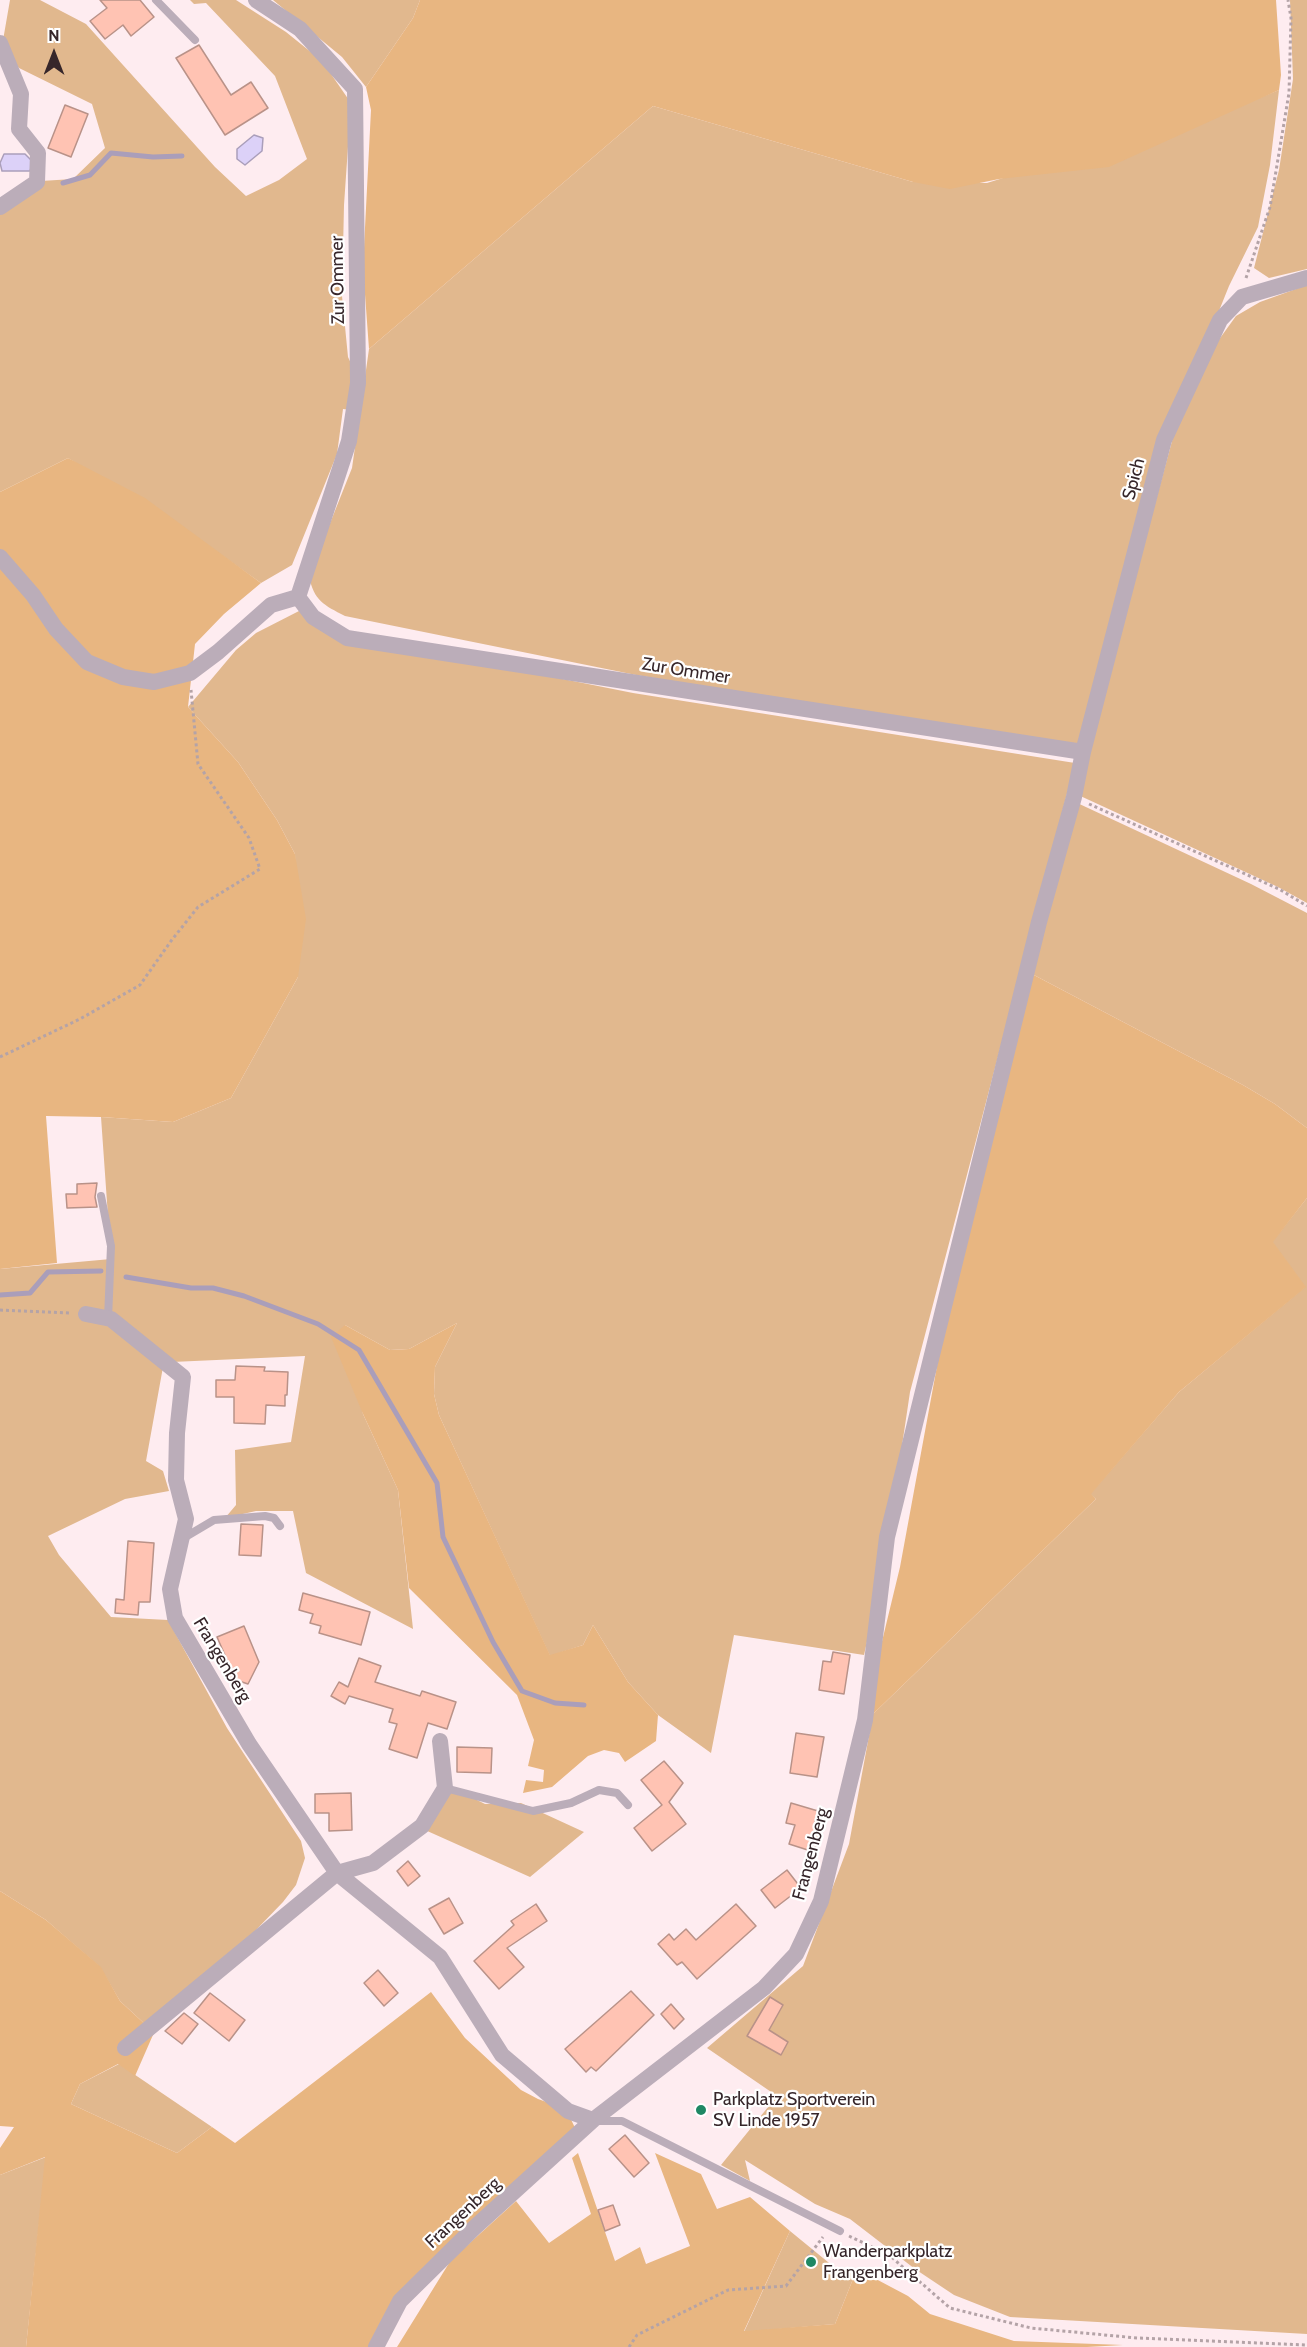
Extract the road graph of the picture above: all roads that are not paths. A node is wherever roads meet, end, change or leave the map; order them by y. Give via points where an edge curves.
1 (156, 0) edge
2 (255, 0) edge
3 (195, 40) dead end
4 (0, 42) edge
5 (0, 207) edge
6 (1307, 278) edge
7 (0, 556) edge
8 (298, 597) junction
9 (1083, 752) junction
10 (1074, 797) joint
11 (101, 1196) dead end
12 (86, 1314) road end
13 (108, 1319) junction
14 (280, 1526) dead end
15 (182, 1540) junction
16 (440, 1741) dead end
17 (445, 1788) junction
18 (628, 1805) dead end
19 (337, 1873) junction
20 (125, 2048) dead end
21 (593, 2121) junction
22 (840, 2232) road end
23 (376, 2347) edge

1 - 3 lane
2 - 8 street, Zur Ommer via 300,29 355,88 358,383 349,441
4 - 5 street via 21,94 19,129 38,153 38,183
6 - 9 street, Spich via 1242,297 1220,320 1164,440
7 - 8 street via 56,629 87,662 123,676 154,682 190,674 270,604
8 - 9 street, Zur Ommer via 313,617 347,638
9 - 10 street, Spich
10 - 21 street, Frangenberg via 1039,922 887,1537 865,1720 821,1901 795,1954 764,1988
11 - 13 lane via 111,1246
12 - 13 street, Frangenberg
13 - 15 street, Frangenberg via 183,1377 176,1480 186,1519
14 - 15 lane via 274,1518 265,1516 214,1520
15 - 19 street, Frangenberg via 170,1589 175,1618 249,1744
16 - 17 street
17 - 18 lane via 533,1811 571,1803 599,1790 617,1793
17 - 19 street via 422,1826 373,1863
19 - 20 street
19 - 21 street, Frangenberg via 440,1957 502,2055 568,2111
21 - 22 lane via 622,2121
21 - 23 street, Frangenberg via 400,2301

